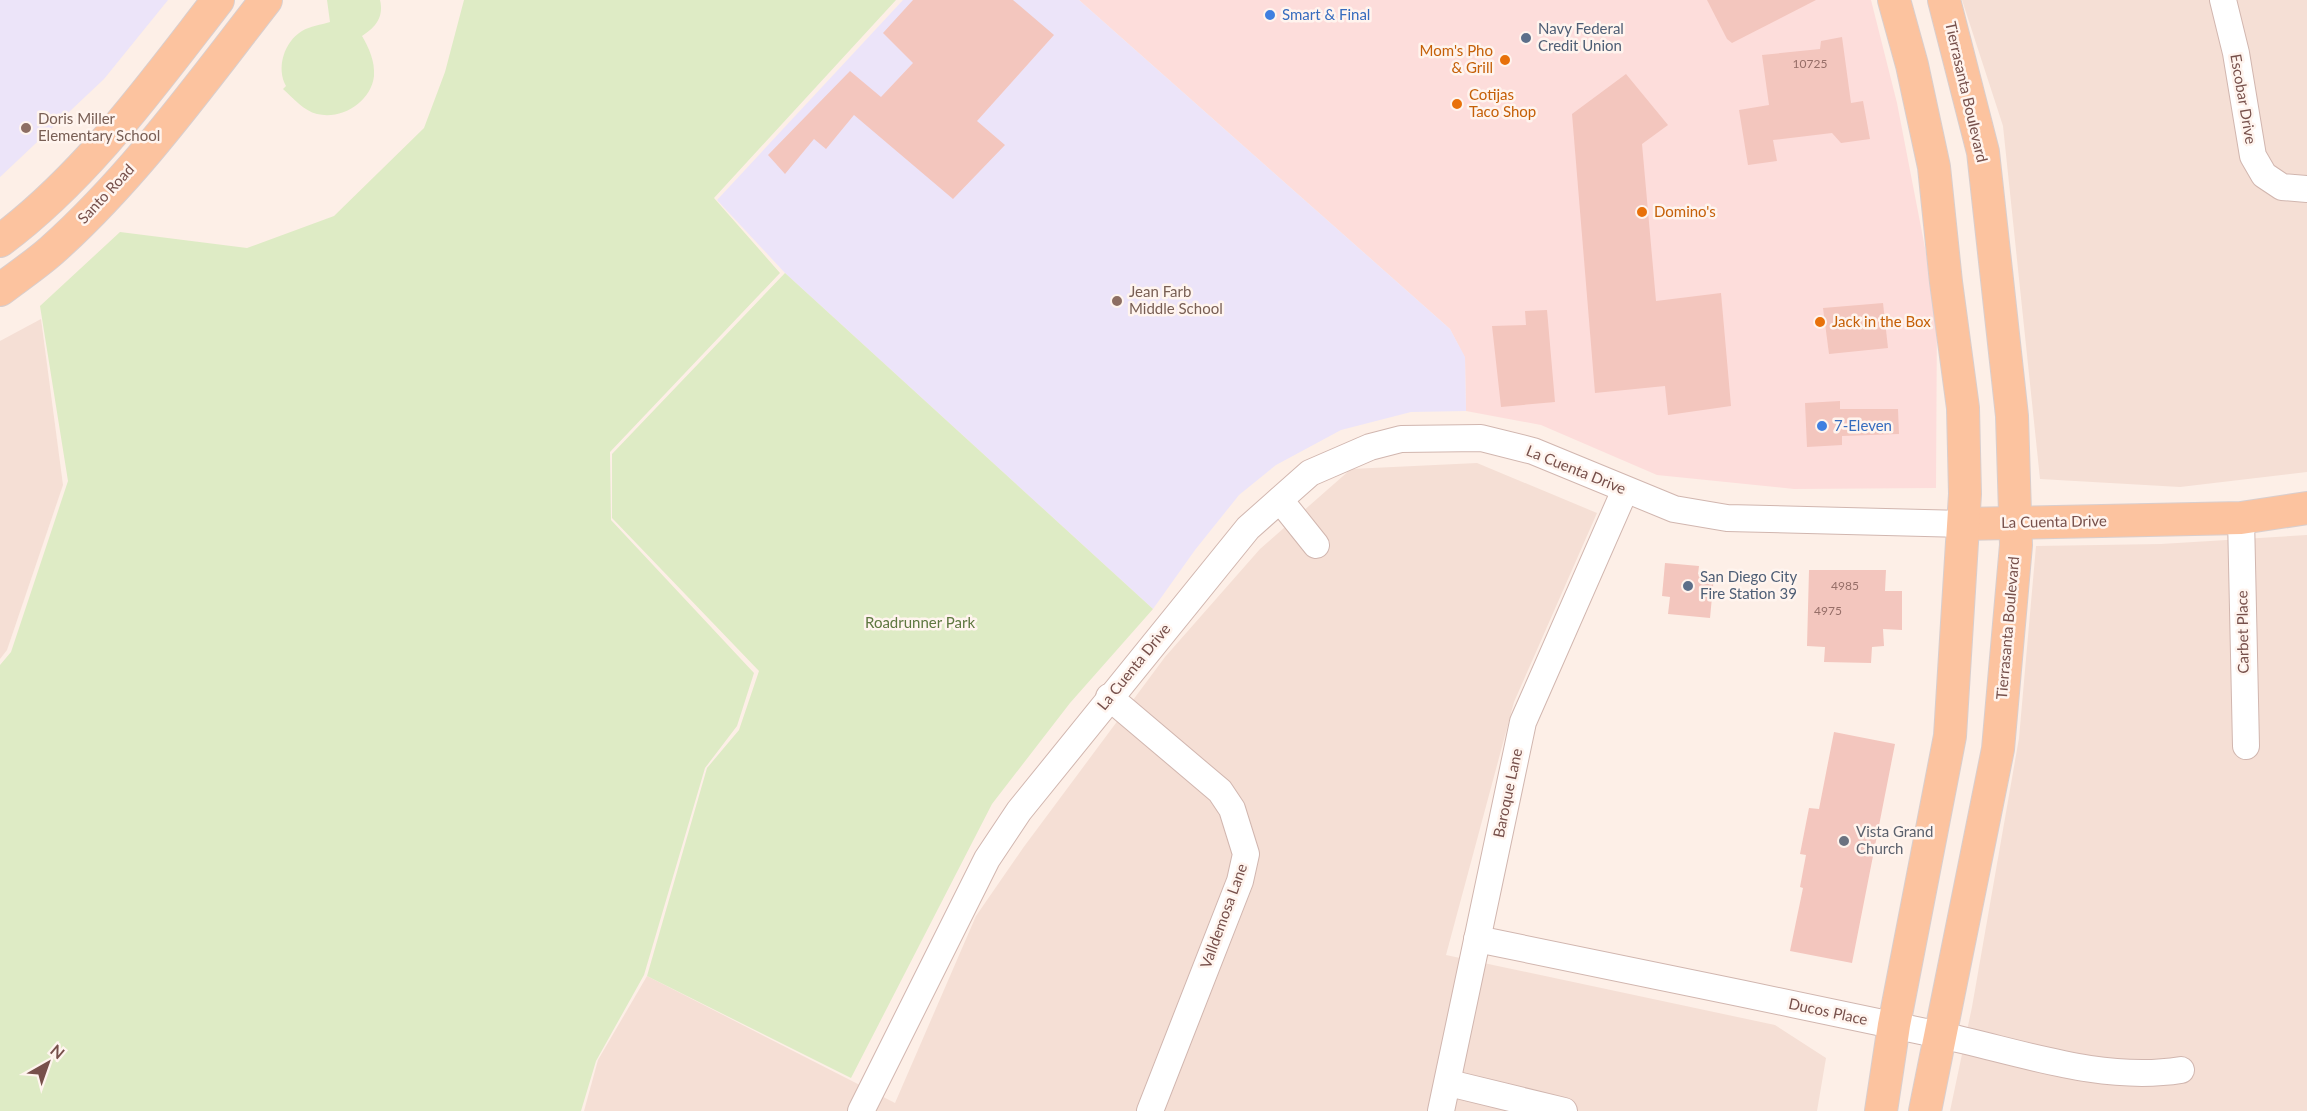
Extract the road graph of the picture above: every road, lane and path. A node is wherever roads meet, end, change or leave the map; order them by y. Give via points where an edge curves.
1 (218, 0) edge
2 (266, 0) edge
3 (1894, 0) edge
4 (1944, 0) edge
5 (2223, 0) edge
6 (2294, 188) edge
7 (0, 241) edge
8 (0, 290) edge
9 (1625, 490) junction
10 (1280, 500) junction
11 (2307, 508) edge
12 (2241, 518) junction
13 (1964, 524) junction
14 (2014, 524) junction
15 (1316, 545) dead end
16 (1109, 697) junction
17 (2246, 746) dead end
18 (1477, 939) junction
19 (1894, 1025) junction
20 (1941, 1035) junction
21 (2181, 1070) dead end
22 (1449, 1083) junction
23 (861, 1111) edge
24 (1150, 1111) edge
25 (1441, 1111) edge
26 (1564, 1111) edge
27 (1881, 1111) edge
28 (1925, 1111) edge

1 - 7 main road via 139,101 73,176 26,222
2 - 8 main road, Santo Road via 165,128 98,205 50,251
3 - 13 main road via 1934,167 1963,408
4 - 14 main road, Tierrasanta Boulevard via 1983,153 2012,416
5 - 6 street, Escobar Drive via 2253,156 2264,175
9 - 10 street, La Cuenta Drive via 1533,451 1481,438 1401,439 1370,447 1310,473
9 - 13 street, La Cuenta Drive via 1674,509 1727,518
9 - 18 street, Baroque Lane via 1523,722
10 - 15 street
10 - 16 street, La Cuenta Drive via 1248,528
11 - 12 main road, La Cuenta Drive
12 - 14 main road, La Cuenta Drive
12 - 17 street, Carbet Place
13 - 14 main road, La Cuenta Drive
13 - 19 main road via 1950,736
14 - 20 main road, Tierrasanta Boulevard via 2016,545 1998,749
16 - 23 street, La Cuenta Drive via 1019,811 987,859
16 - 24 street, Valldemosa Lane via 1220,791 1232,809 1246,854 1240,881
18 - 19 street, Ducos Place
18 - 22 street, Baroque Lane
19 - 20 street, Ducos Place
19 - 27 main road
20 - 21 street, Ducos Place via 2080,1066 2152,1075
20 - 28 main road, Tierrasanta Boulevard
22 - 25 street, Baroque Lane
22 - 26 street

